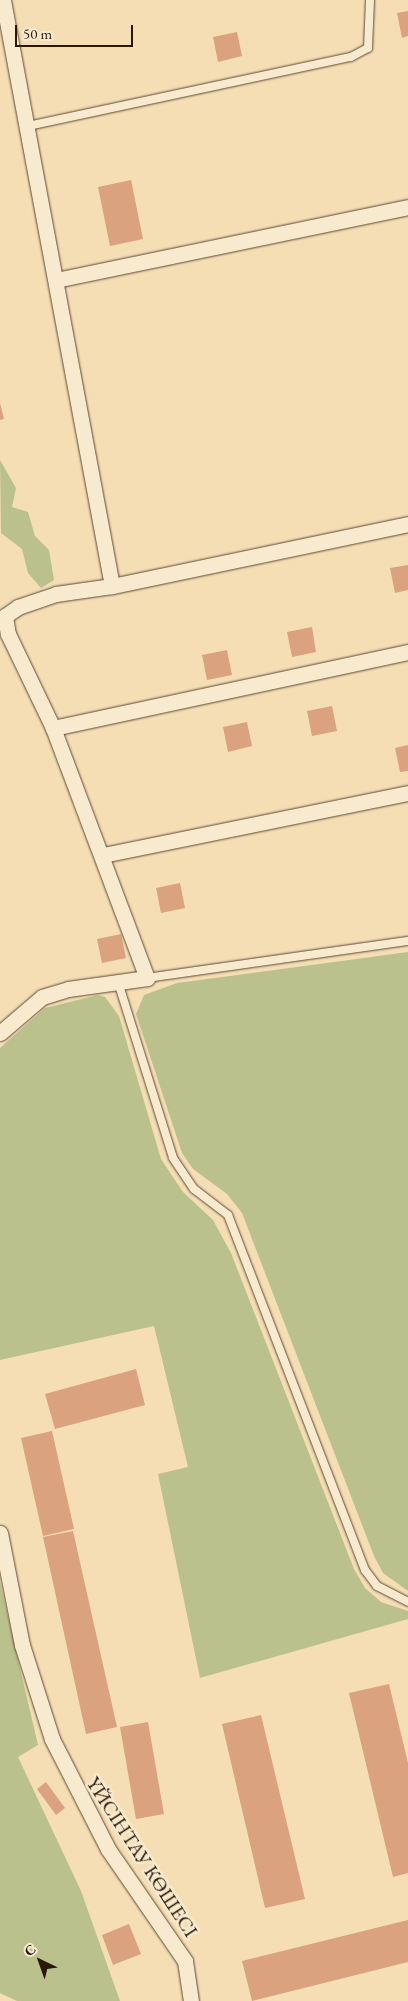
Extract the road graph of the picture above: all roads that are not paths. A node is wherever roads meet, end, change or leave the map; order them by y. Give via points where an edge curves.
1 (3, 0) edge
2 (370, 0) edge
3 (28, 126) junction
4 (408, 206) edge
5 (56, 280) junction
6 (408, 524) edge
7 (112, 586) junction
8 (2, 617) edge
9 (408, 652) edge
10 (53, 728) junction
11 (408, 793) edge
12 (103, 855) junction
13 (408, 941) edge
14 (147, 978) junction
15 (118, 982) junction
16 (0, 1033) edge
17 (0, 1533) edge
18 (408, 1602) edge
19 (191, 2001) edge

1 - 3 street
2 - 3 lane via 368,48 351,57
3 - 5 street
4 - 5 street
5 - 7 street
6 - 7 street
7 - 8 street via 56,594 18,607
8 - 10 street
9 - 10 street
10 - 12 street
11 - 12 street
12 - 14 street
13 - 14 lane
14 - 15 street
15 - 16 street via 42,998
15 - 18 lane via 173,1158 194,1189 228,1215 365,1570 377,1586
17 - 19 street, ҮЙСІНТАУ КӨШЕСІ via 22,1645 52,1739 108,1848 185,1961

